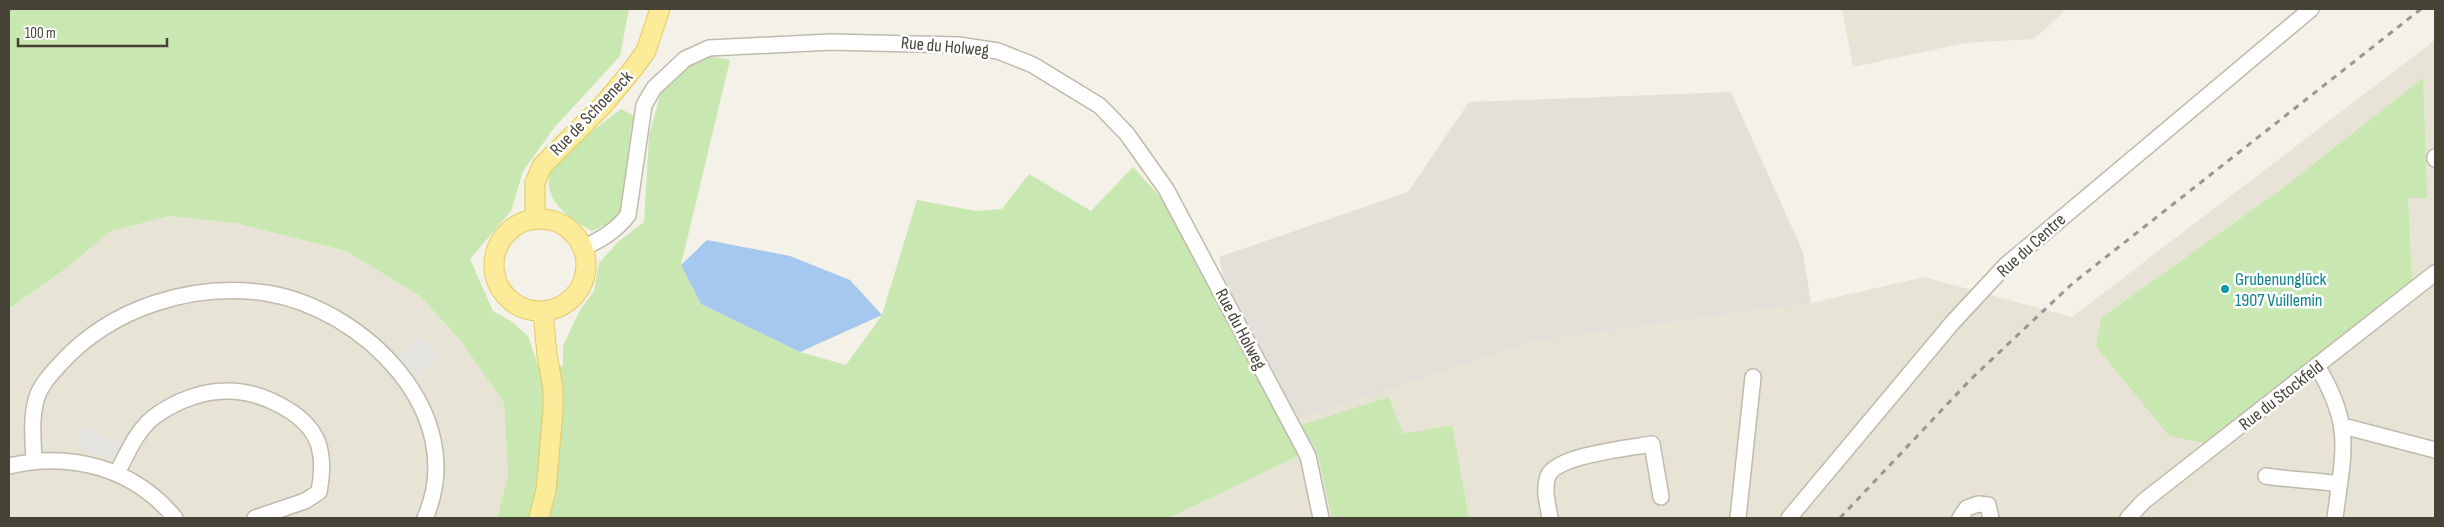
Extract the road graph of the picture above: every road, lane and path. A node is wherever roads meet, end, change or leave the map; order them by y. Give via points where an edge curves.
1 (660, 9) edge
2 (2310, 9) edge
3 (535, 219) junction
4 (583, 248) junction
5 (2435, 273) edge
6 (543, 312) junction
7 (2318, 366) junction
8 (1753, 377) dead end
9 (2343, 426) junction
10 (2435, 450) edge
11 (34, 460) junction
12 (9, 466) edge
13 (117, 473) junction
14 (2266, 476) dead end
15 (2339, 484) junction
16 (1661, 497) dead end
17 (175, 518) edge
18 (255, 518) edge
19 (425, 518) edge
20 (539, 518) edge
21 (1321, 518) edge
22 (1550, 518) edge
23 (1738, 518) edge
24 (1789, 518) edge
25 (1960, 518) edge
26 (1991, 518) edge
27 (2128, 518) edge
28 (2335, 518) edge

1 - 3 main road, Rue de Schoeneck via 646,51 634,69 542,166 535,183
2 - 24 street, Rue du Centre via 2006,265 1953,322
3 - 4 main road via 546,219 566,227
3 - 6 main road via 511,229 502,238 496,249 494,273 505,297 516,306
4 - 6 main road via 586,273 578,292 563,306
4 - 21 street, Rue du Holweg via 621,225 628,215 644,105 654,88 685,59 709,48 831,42 949,44 998,51 1033,65 1100,106 1145,157 1171,198 1308,456
5 - 7 street, Rue du Stockfeld
6 - 20 main road via 553,411 546,490
7 - 9 street via 2336,399
7 - 27 street, Rue du Stockfeld via 2144,501
8 - 23 street
9 - 10 street
9 - 15 street via 2344,452
11 - 12 street
11 - 13 street via 66,460
11 - 19 street via 36,399 46,379 98,330 164,300 199,292 236,290 267,294 301,303 335,318 383,355 417,396 428,421 435,453 434,484
13 - 17 street via 141,487
13 - 18 street via 136,436 156,414 204,393 227,391 249,394 291,412 307,425 318,443 322,476 319,492 305,501
14 - 15 street
15 - 28 street
16 - 22 street via 1652,444 1597,454 1563,462 1552,470 1546,488
25 - 26 street via 1967,508 1978,504 1988,505

